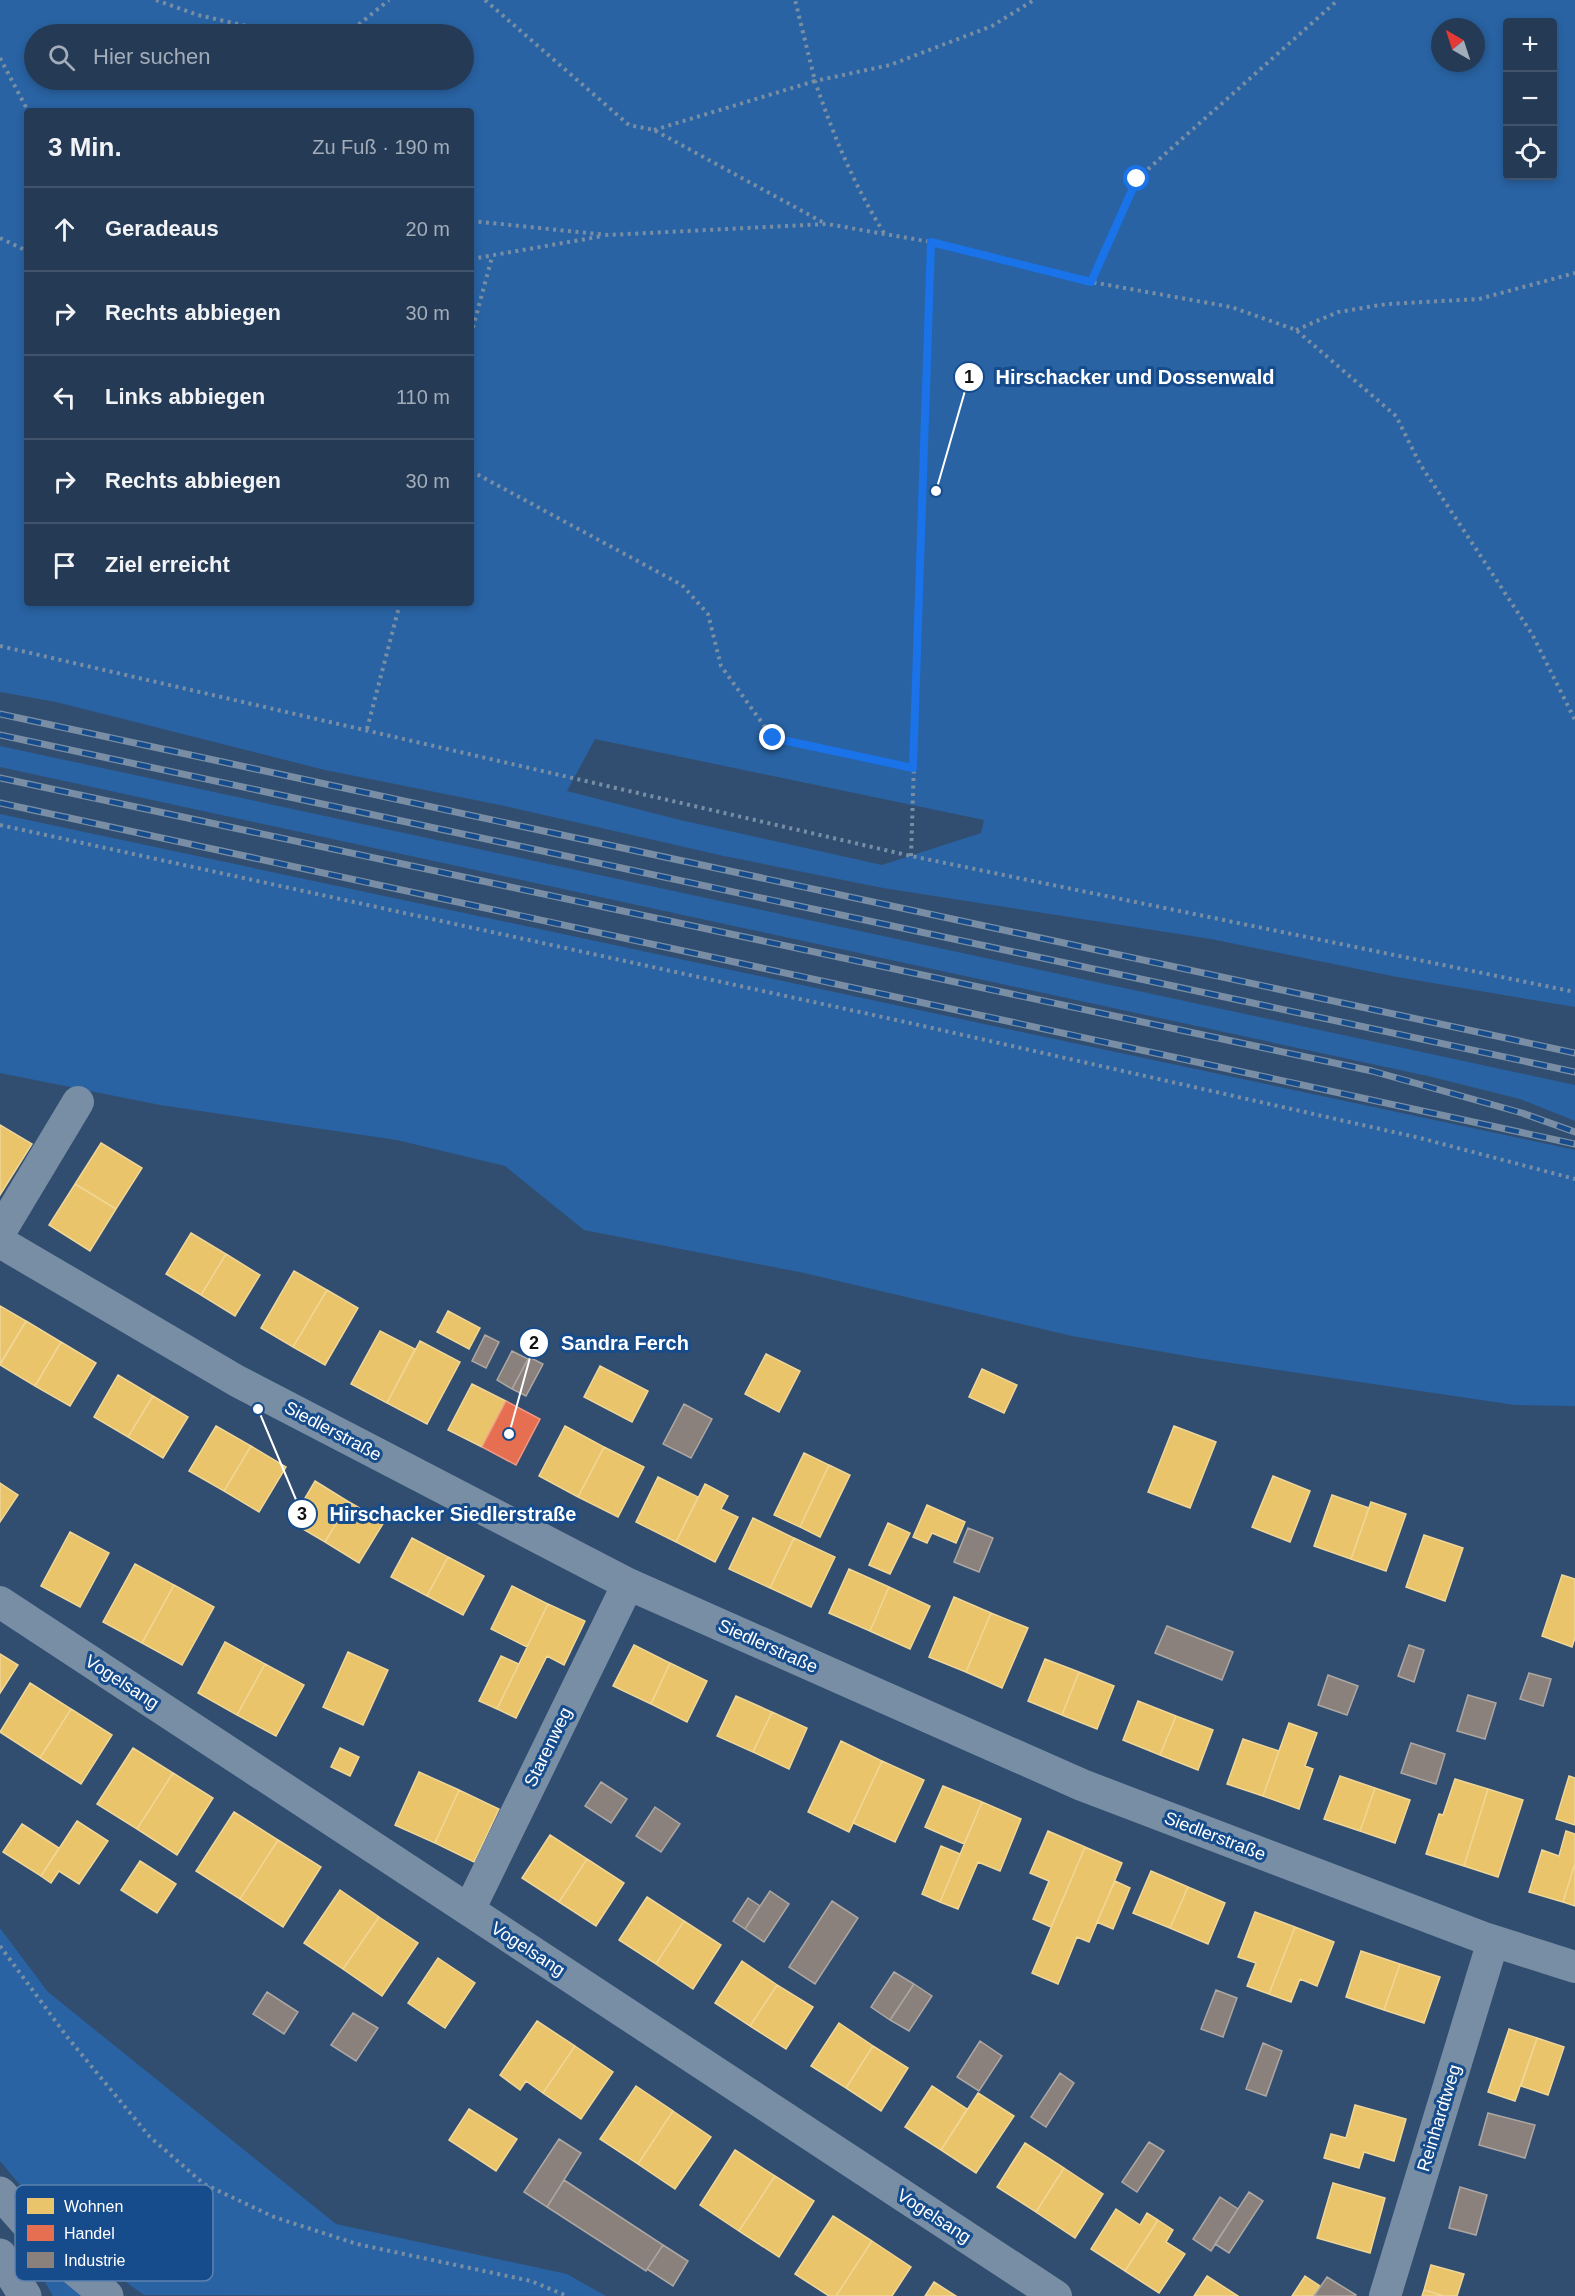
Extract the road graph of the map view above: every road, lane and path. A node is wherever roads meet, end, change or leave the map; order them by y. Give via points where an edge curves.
1 (156, 0) edge
2 (389, 0) edge
3 (484, 0) edge
4 (795, 0) edge
5 (1034, 0) edge
6 (1338, 0) edge
7 (238, 24) edge
8 (359, 24) edge
9 (0, 58) edge
10 (815, 81) junction
11 (26, 108) edge
12 (654, 130) junction
13 (474, 221) edge
14 (827, 224) junction
15 (885, 234) junction
16 (608, 235) junction
17 (0, 238) edge
18 (931, 242) junction
19 (24, 249) edge
20 (492, 257) junction
21 (474, 259) edge
22 (1575, 273) edge
23 (1091, 282) junction
24 (474, 324) edge
25 (1296, 330) junction
26 (474, 473) edge
27 (399, 606) edge
28 (0, 646) edge
29 (1575, 720) edge
30 (367, 729) junction
31 (913, 768) junction
32 (0, 825) edge
33 (911, 856) junction
34 (1575, 992) edge
35 (78, 1102) dead end
36 (1575, 1179) edge
37 (0, 1232) edge
38 (0, 1242) edge
39 (628, 1584) junction
40 (0, 1602) edge
41 (469, 1910) junction
42 (1493, 1941) junction
43 (0, 1946) edge
44 (1575, 1966) edge
45 (206, 2185) edge
46 (213, 2188) edge
47 (0, 2193) edge
48 (15, 2210) edge
49 (0, 2255) edge
50 (15, 2280) edge
51 (16, 2281) edge
52 (89, 2281) edge
53 (25, 2296) edge
54 (107, 2296) edge
55 (567, 2296) edge
56 (1056, 2296) edge
57 (1385, 2296) edge

1 - 7 path
2 - 8 path
3 - 12 path via 629,125
4 - 10 path
5 - 10 path via 992,26 900,61
6 - 23 path via 1137,179
9 - 11 path
10 - 12 path
10 - 15 path via 837,145 862,198
12 - 14 path
13 - 16 path
14 - 15 path
14 - 16 path
15 - 18 path
16 - 20 path
17 - 19 path
18 - 23 path
18 - 31 path
20 - 21 path
20 - 24 path
22 - 25 path via 1479,299 1387,303 1338,312
23 - 25 path via 1231,307
25 - 29 path via 1396,416 1420,464 1532,634
26 - 31 path via 682,585 708,614 722,666 773,738
27 - 30 path
28 - 30 path
30 - 33 path
31 - 33 path
32 - 36 path via 1420,1138
33 - 34 path
35 - 37 street
38 - 39 street, Siedlerstraße via 237,1381
39 - 41 street, Starenweg
39 - 42 street, Siedlerstraße via 1082,1785
40 - 41 street, Vogelsang
41 - 56 street, Vogelsang
42 - 44 street, Siedlerstraße
42 - 57 street, Reinhardtweg
43 - 45 path via 68,2038 150,2137
46 - 55 path via 274,2217 357,2244 531,2281
47 - 48 highway
49 - 50 highway
51 - 53 highway
52 - 54 highway

